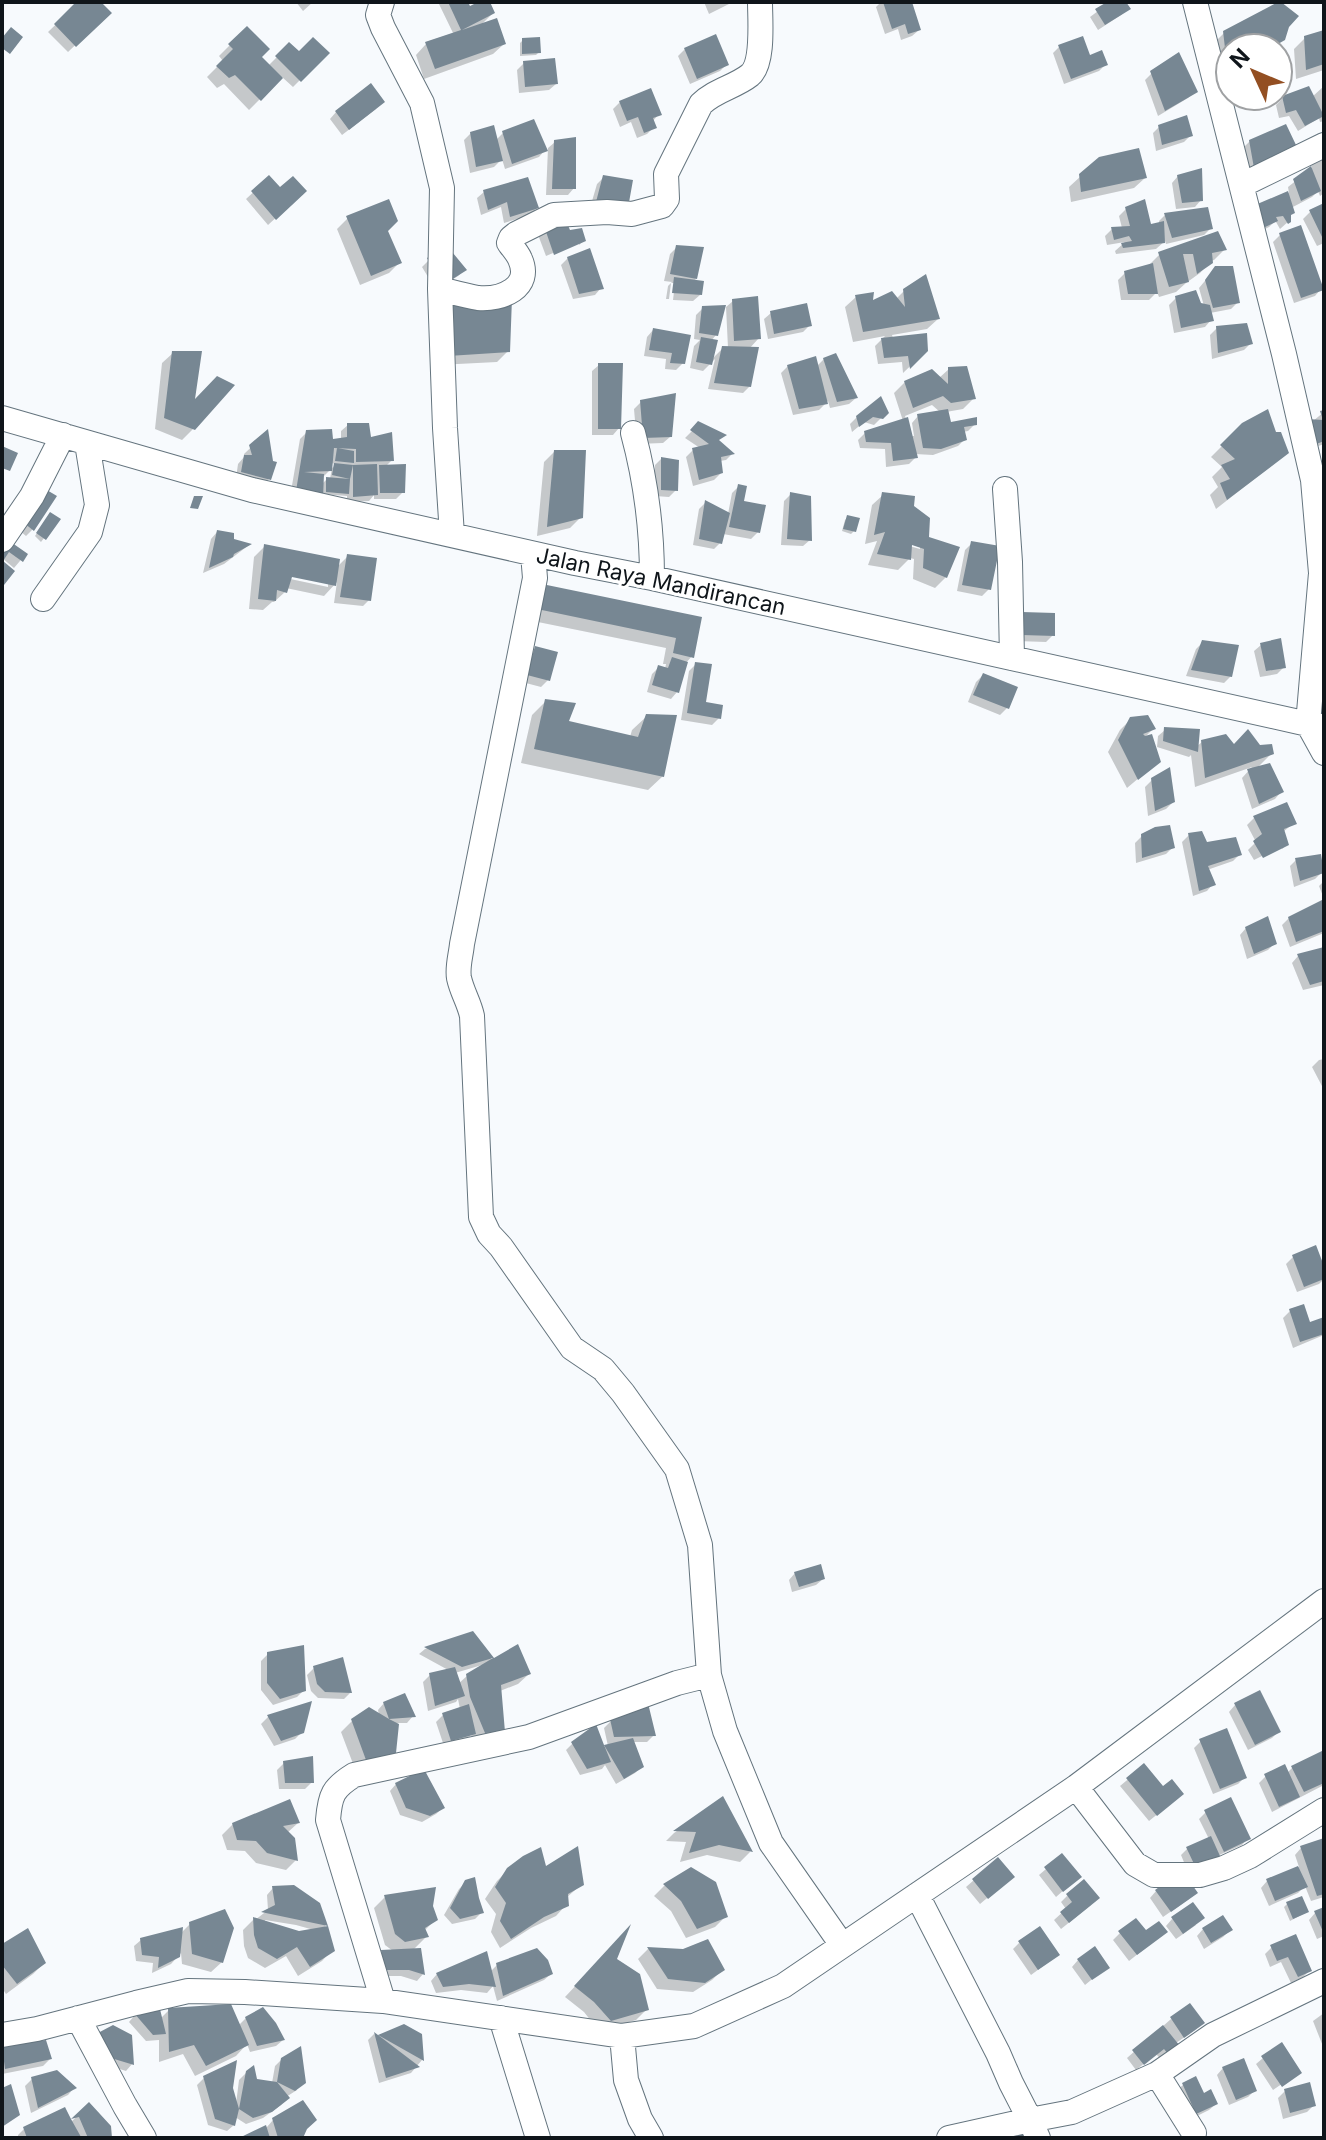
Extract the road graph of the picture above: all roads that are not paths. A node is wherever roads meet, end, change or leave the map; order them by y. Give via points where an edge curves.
1 (382, 2) edge
2 (760, 2) edge
3 (1195, 2) edge
4 (1324, 145) edge
5 (1242, 185) junction
6 (440, 289) junction
7 (2, 418) edge
8 (633, 433) dead end
9 (63, 435) junction
10 (87, 443) junction
11 (1005, 489) dead end
12 (452, 535) junction
13 (2, 540) edge
14 (533, 554) junction
15 (652, 578) junction
16 (43, 599) dead end
17 (1012, 658) junction
18 (1316, 725) edge
19 (1324, 753) edge
20 (1324, 1601) edge
21 (709, 1675) junction
22 (1076, 1787) junction
23 (1324, 1810) edge
24 (917, 1895) junction
25 (842, 1945) junction
26 (1324, 1981) edge
27 (383, 2001) junction
28 (78, 2018) junction
29 (501, 2018) junction
30 (2, 2035) edge
31 (622, 2036) junction
32 (1157, 2074) junction
33 (1034, 2129) edge
34 (1194, 2133) dead end
35 (144, 2138) edge
36 (538, 2138) edge
37 (651, 2138) edge
38 (949, 2138) edge

1 - 6 street via 378,15 422,103 442,188
2 - 6 street via 756,67 701,104 666,174 667,199 662,206 632,214 554,215 509,243 522,261 522,273 507,295 479,298
3 - 5 street
4 - 5 street
5 - 18 street via 1313,480 1321,573
6 - 12 street
7 - 9 street, Jalan Raya Mandirancan
8 - 15 street via 644,472
9 - 10 street, Jalan Raya Mandirancan
9 - 13 street
10 - 12 street, Jalan Raya Mandirancan via 252,490
10 - 16 street via 97,505 90,532
11 - 17 street
12 - 14 street, Jalan Raya Mandirancan
14 - 15 street, Jalan Raya Mandirancan
14 - 21 street via 535,578 458,975 472,1016 481,1217 572,1348 603,1369 677,1469 700,1545
15 - 17 street, Jalan Raya Mandirancan
17 - 18 street, Jalan Raya Mandirancan
18 - 19 street
20 - 22 street
21 - 25 street via 725,1731 771,1843
21 - 27 street via 529,1737 354,1775 338,1786 329,1801 328,1820
22 - 23 street via 1135,1864 1154,1875 1200,1875 1224,1868
22 - 24 street
24 - 25 street
24 - 33 street
25 - 31 street via 783,1986 694,2026
26 - 32 street via 1213,2035
27 - 28 street via 188,1991
27 - 29 street
28 - 30 street
28 - 35 street
29 - 31 street
29 - 36 street
31 - 37 street via 626,2080
32 - 33 street
32 - 34 street
33 - 38 street

